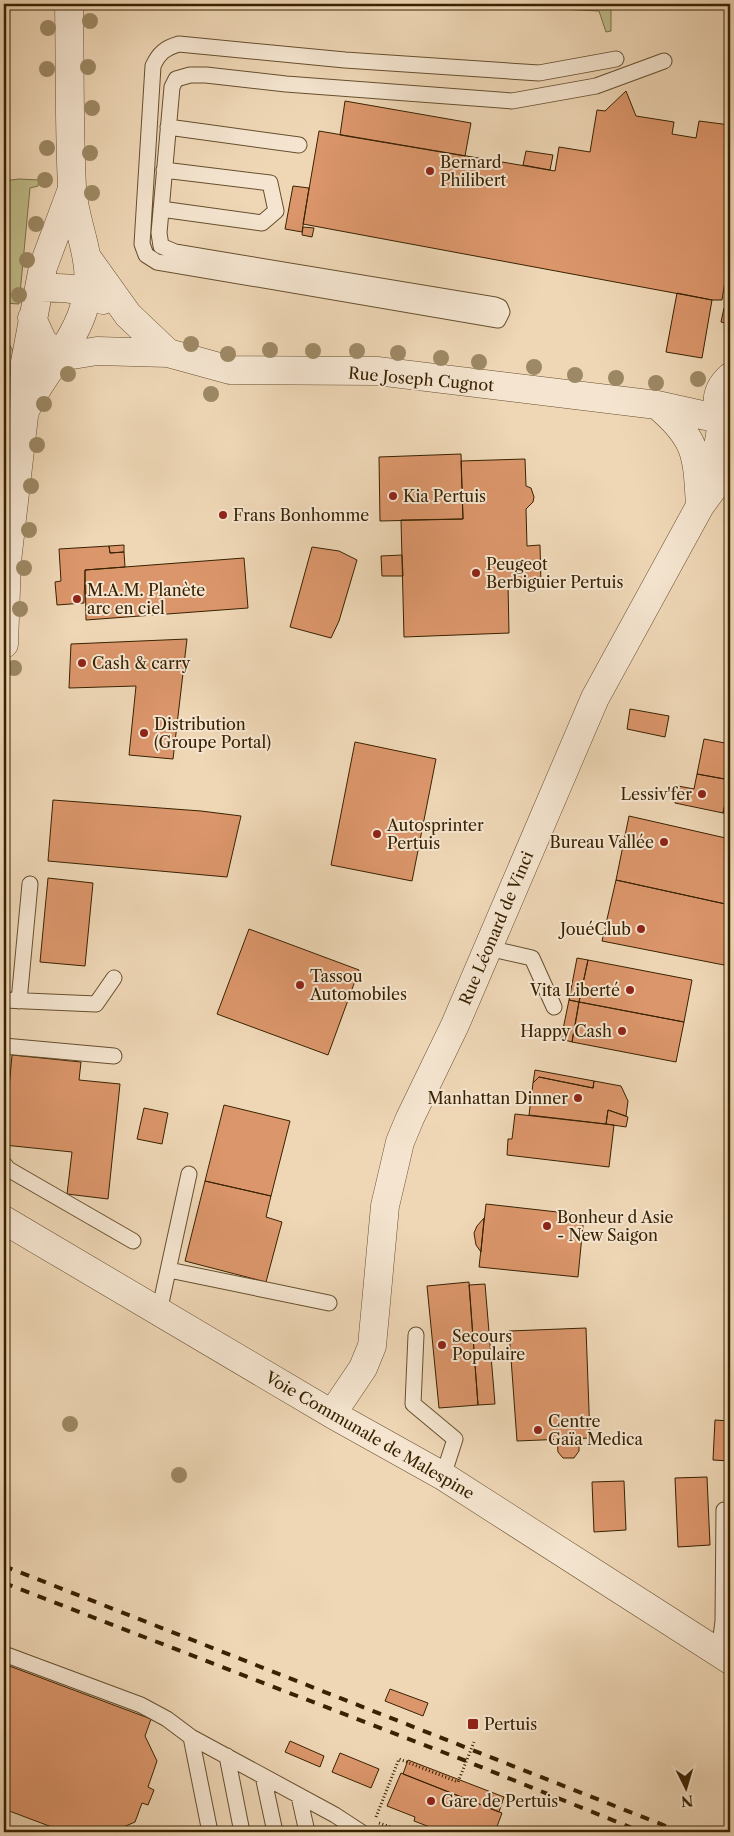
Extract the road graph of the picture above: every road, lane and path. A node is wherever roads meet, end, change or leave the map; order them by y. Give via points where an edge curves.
1 (69, 4) edge
2 (616, 59) dead end
3 (664, 61) dead end
4 (168, 126) junction
5 (299, 145) dead end
6 (164, 170) junction
7 (72, 190) junction
8 (161, 209) junction
9 (88, 259) junction
10 (39, 288) junction
11 (87, 292) junction
12 (128, 315) junction
13 (32, 318) junction
14 (168, 353) junction
15 (60, 357) junction
16 (726, 399) edge
17 (666, 407) junction
18 (24, 416) junction
19 (730, 465) edge
20 (700, 506) junction
21 (5, 566) edge
22 (4, 644) edge
23 (30, 884) dead end
24 (488, 948) junction
25 (114, 978) dead end
26 (4, 1000) edge
27 (20, 1001) junction
28 (554, 1007) dead end
29 (4, 1046) edge
30 (114, 1056) dead end
31 (4, 1164) edge
32 (189, 1174) dead end
33 (4, 1220) edge
34 (133, 1242) dead end
35 (168, 1270) junction
36 (330, 1303) dead end
37 (159, 1312) junction
38 (416, 1335) dead end
39 (332, 1414) junction
40 (443, 1476) junction
41 (724, 1510) dead end
42 (4, 1654) edge
43 (725, 1656) edge
44 (191, 1737) junction
45 (474, 1742) dead end
46 (227, 1756) junction
47 (263, 1776) junction
48 (299, 1796) junction
49 (335, 1815) junction
50 (210, 1832) edge
51 (242, 1832) edge
52 (275, 1832) edge
53 (307, 1832) edge
54 (339, 1832) edge
55 (361, 1832) edge
56 (404, 1832) edge

1 - 7 street
2 - 8 lane via 539,73 345,60 179,44 158,54 153,66 142,244 146,256 157,262 498,320 502,312 494,305 175,252 162,246 159,233
3 - 4 lane via 596,86 512,102 190,75 176,79 172,87
4 - 5 lane
4 - 6 lane
6 - 8 lane
6 - 8 lane via 270,183 276,211 262,223
7 - 9 street
7 - 10 street via 43,267
9 - 11 street
9 - 12 street, Rue Joseph Cugnot
10 - 11 street, Rue Joseph Cugnot via 64,287
10 - 13 street
11 - 12 street, Rue Joseph Cugnot
11 - 15 street via 82,315
12 - 14 street, Rue Joseph Cugnot
13 - 15 street via 43,342
13 - 18 street via 25,362
14 - 15 street, Rue Joseph Cugnot via 97,351
14 - 17 street, Rue Joseph Cugnot via 230,370 377,371
15 - 18 street via 45,372
16 - 17 street, Rue Joseph Cugnot
16 - 20 street via 717,454
17 - 20 street via 693,445 698,461
18 - 21 street
19 - 20 street, Rue Léonard de Vinci
20 - 24 street, Rue Léonard de Vinci via 595,698
21 - 22 street
23 - 27 lane
24 - 28 lane via 532,958
24 - 39 street, Rue Léonard de Vinci via 400,1142 382,1224 372,1346 363,1368
25 - 27 lane via 96,1004
26 - 27 lane
29 - 30 lane
31 - 34 lane
32 - 35 lane
33 - 37 street, Voie Communale de Malespine
35 - 36 lane
35 - 37 lane
37 - 39 street, Voie Communale de Malespine
38 - 40 lane via 413,1404 455,1440
39 - 40 street, Voie Communale de Malespine
40 - 43 street, Voie Communale de Malespine
41 - 43 lane
42 - 44 lane via 141,1705 168,1719
44 - 46 lane
44 - 50 lane
45 - 56 path via 458,1782 399,1758 375,1821
46 - 47 lane
46 - 51 lane
47 - 48 lane
47 - 52 lane
48 - 49 lane
48 - 53 lane
49 - 54 lane
49 - 55 lane

